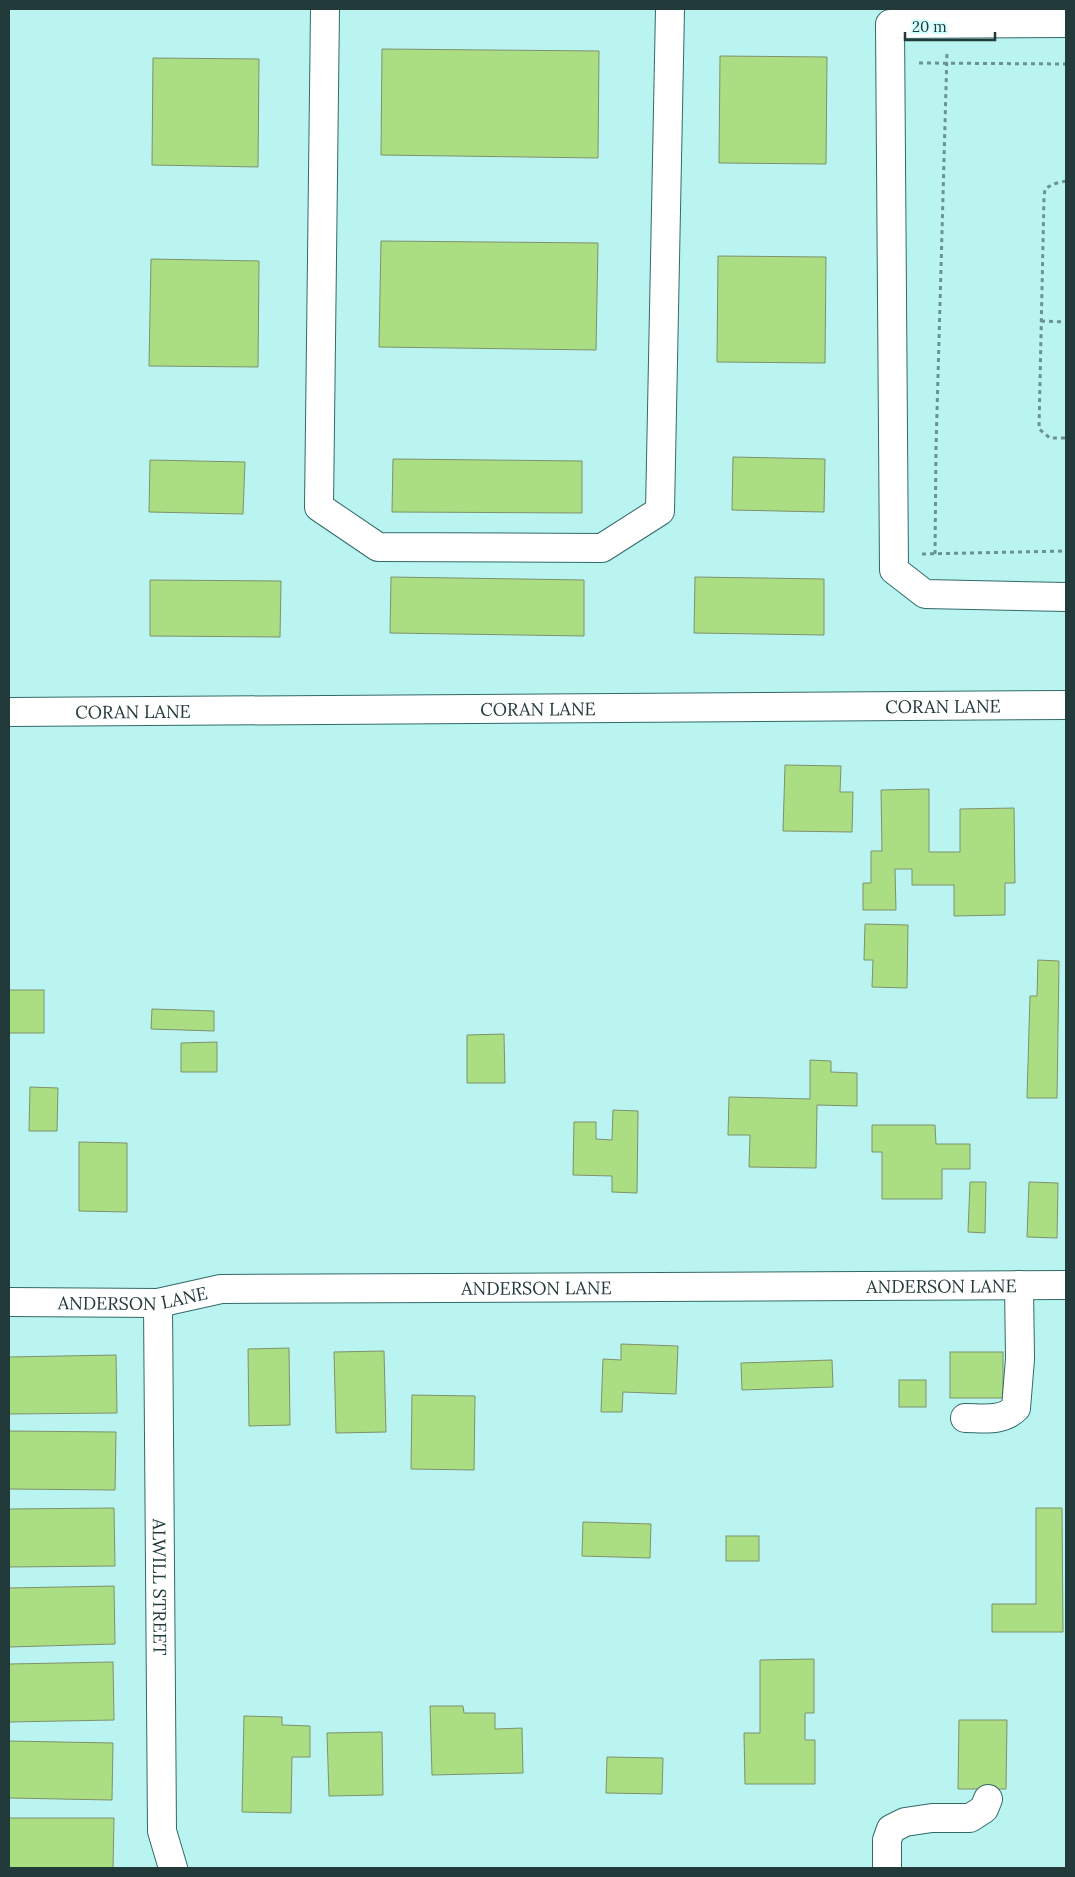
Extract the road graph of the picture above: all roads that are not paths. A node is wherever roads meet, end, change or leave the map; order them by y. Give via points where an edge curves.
1 (325, 9) edge
2 (670, 9) edge
3 (890, 16) edge
4 (1066, 23) edge
5 (1066, 597) edge
6 (1066, 705) edge
7 (9, 712) edge
8 (1019, 1285) junction
9 (1066, 1285) edge
10 (9, 1302) edge
11 (158, 1303) junction
12 (965, 1418) dead end
13 (988, 1799) dead end
14 (172, 1868) edge
15 (887, 1868) edge

1 - 2 street via 319,507 378,547 602,548 660,511
3 - 4 street via 947,24
3 - 5 street via 894,570 925,594
6 - 7 street, CORAN LANE
8 - 9 street, ANDERSON LANE
8 - 11 street, ANDERSON LANE via 221,1289
8 - 12 street via 1020,1350 1016,1408 999,1419
10 - 11 street, ANDERSON LANE
11 - 14 street, ALWILL STREET via 162,1831
13 - 15 street via 984,1809 970,1818 932,1818 905,1822 891,1829 886,1840

